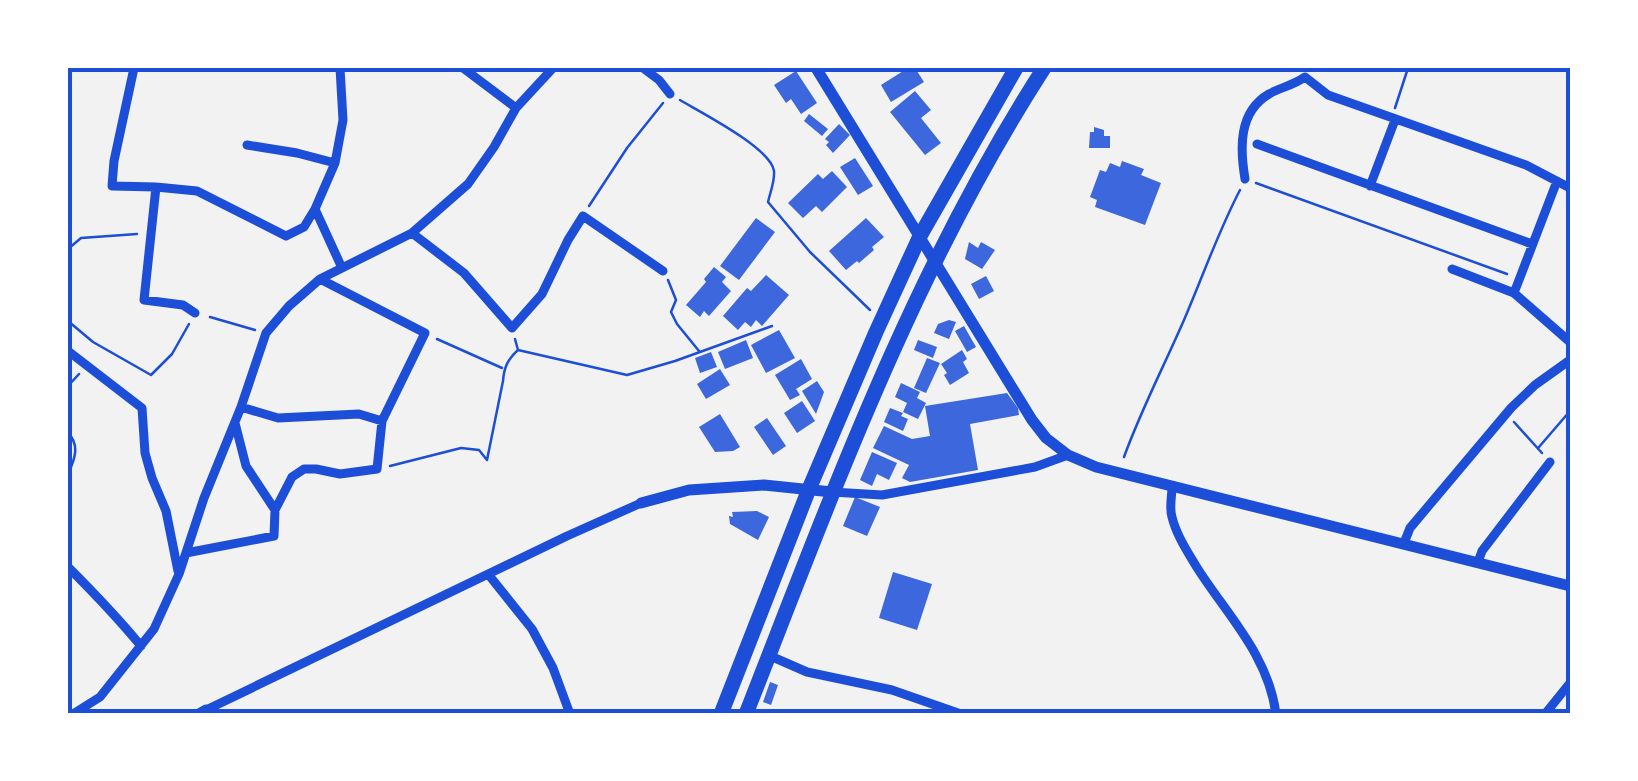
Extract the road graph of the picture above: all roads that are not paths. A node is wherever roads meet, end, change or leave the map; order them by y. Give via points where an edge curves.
1 (134, 68) edge
2 (340, 68) edge
3 (463, 68) edge
4 (553, 68) edge
5 (643, 68) edge
6 (816, 68) edge
7 (1016, 68) edge
8 (1044, 68) edge
9 (670, 94) road end
10 (516, 108) junction
11 (1394, 119) junction
12 (247, 144) dead end
13 (1257, 144) dead end
14 (335, 163) junction
15 (1244, 179) road end
16 (1556, 180) junction
17 (1370, 186) junction
18 (156, 187) junction
19 (1570, 188) edge
20 (315, 209) junction
21 (412, 233) junction
22 (920, 236) junction
23 (1532, 244) junction
24 (934, 261) junction
25 (342, 268) junction
26 (1452, 269) dead end
27 (663, 270) road end
28 (320, 279) junction
29 (1514, 293) junction
30 (195, 313) road end
31 (1570, 342) edge
32 (68, 351) edge
33 (1570, 360) edge
34 (241, 408) junction
35 (235, 422) junction
36 (382, 422) junction
37 (1068, 455) junction
38 (1550, 462) road end
39 (1172, 486) junction
40 (810, 490) junction
41 (832, 492) junction
42 (641, 504) joint
43 (274, 510) junction
44 (1404, 543) junction
45 (186, 553) junction
46 (1478, 562) junction
47 (68, 567) edge
48 (178, 574) junction
49 (488, 574) junction
50 (1570, 586) edge
51 (141, 646) junction
52 (768, 656) junction
53 (1570, 683) edge
54 (203, 712) edge
55 (72, 714) edge
56 (570, 714) edge
57 (721, 714) edge
58 (746, 714) edge
59 (961, 714) edge
60 (1276, 714) edge
61 (1545, 714) edge

1 - 18 street via 112,186
2 - 14 street via 343,120
3 - 10 street
4 - 10 street
5 - 9 street
6 - 22 street
7 - 22 highway
8 - 24 highway
10 - 21 street via 468,184
11 - 15 street via 1328,95 1305,77 1268,94 1252,111 1242,130
11 - 16 street
11 - 17 street
12 - 14 street
13 - 17 street
14 - 20 street
16 - 19 street
16 - 23 street
17 - 23 street
18 - 20 street via 198,192 286,236 304,227
18 - 30 street via 144,300
20 - 25 street
21 - 25 street
21 - 27 street via 464,274 512,328 542,294 584,216
22 - 24 street
22 - 40 highway
23 - 29 street
24 - 37 street via 1032,420
24 - 41 highway
25 - 28 street
26 - 29 street
28 - 34 street via 266,333
28 - 36 street via 424,334
29 - 31 street
32 - 48 street via 142,408 145,453
33 - 44 street via 1507,414
34 - 35 street
34 - 36 street via 278,418 359,414
35 - 43 street via 246,466
35 - 45 street
36 - 43 street via 377,469 304,469
37 - 39 street
37 - 41 street via 1036,468 882,495
38 - 46 street
39 - 44 street
39 - 60 street via 1170,514 1178,533 1265,669
40 - 41 street
40 - 42 street via 764,484 689,490
40 - 57 highway
41 - 52 highway
42 - 49 street
43 - 45 street via 274,536
44 - 46 street
45 - 48 street
46 - 50 street
47 - 51 street
48 - 51 street
49 - 54 street
49 - 56 street via 532,628
51 - 55 street via 100,697
52 - 58 highway
52 - 59 street
53 - 61 street

